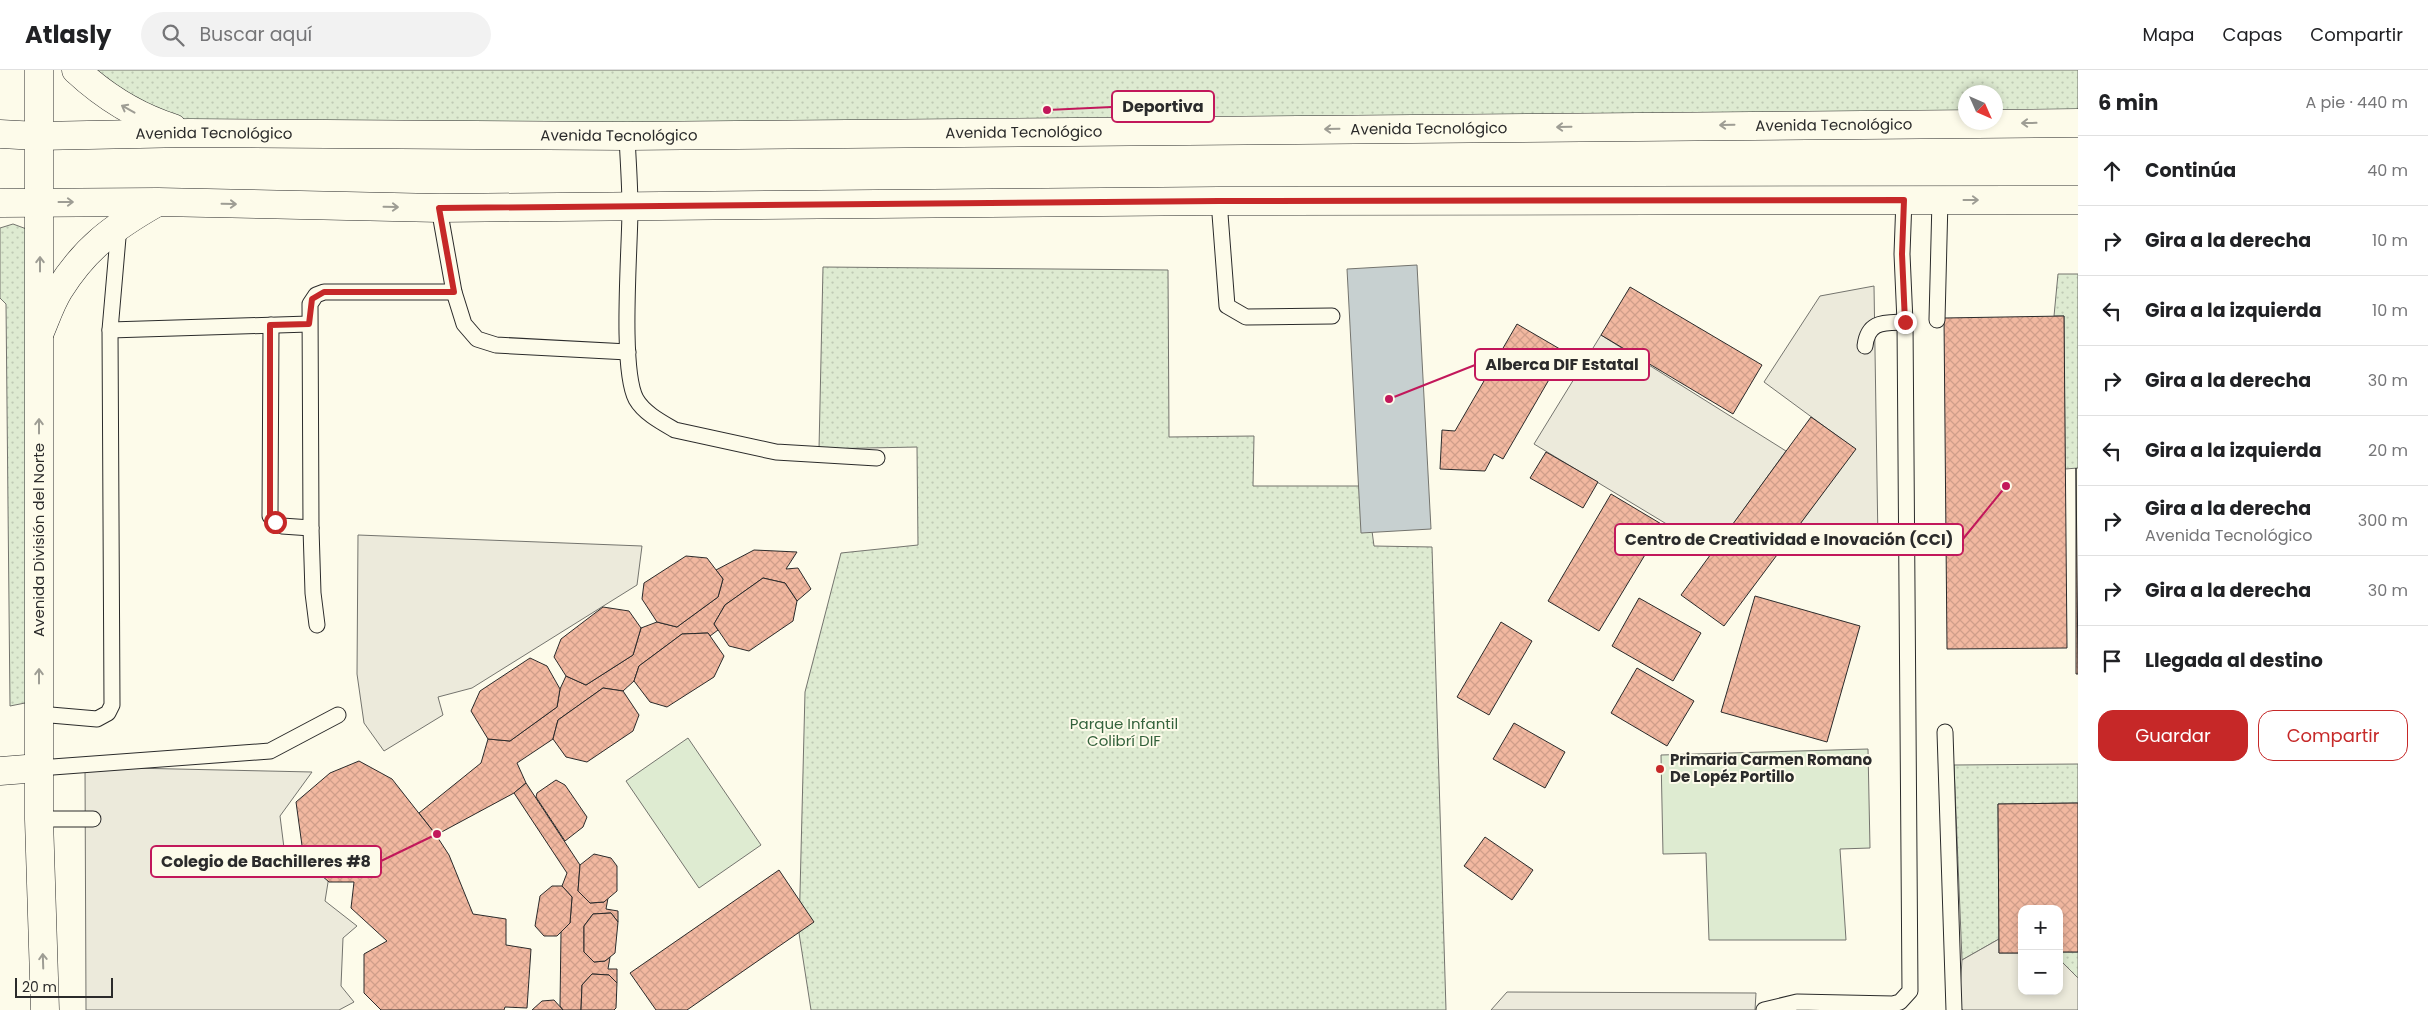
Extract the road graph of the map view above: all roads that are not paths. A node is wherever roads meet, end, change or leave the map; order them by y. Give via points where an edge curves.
1 (39, 70) edge
2 (76, 70) edge
3 (2078, 123) edge
4 (189, 133) junction
5 (0, 134) edge
6 (38, 136) junction
7 (627, 136) junction
8 (1904, 200) junction
9 (1940, 200) junction
10 (2078, 200) edge
11 (1219, 201) junction
12 (39, 202) junction
13 (158, 202) junction
14 (0, 203) edge
15 (630, 207) junction
16 (439, 208) junction
17 (119, 225) junction
18 (454, 292) junction
19 (1332, 316) dead end
20 (1938, 320) dead end
21 (1905, 322) junction
22 (309, 324) junction
23 (270, 325) junction
24 (110, 330) junction
25 (40, 332) junction
26 (1865, 346) dead end
27 (628, 352) junction
28 (877, 458) dead end
29 (311, 528) junction
30 (317, 625) dead end
31 (39, 714) junction
32 (338, 715) dead end
33 (1945, 732) dead end
34 (39, 768) junction
35 (0, 771) edge
36 (39, 819) junction
37 (93, 820) dead end
38 (45, 1010) edge
39 (1764, 1010) edge
40 (1954, 1010) edge

1 - 6 main road, Avenida División del Norte
4 -> 2 main road via 147,120 110,99
3 -> 7 main road, Avenida Tecnológico
4 - 6 main road, Avenida Tecnológico
4 - 7 main road, Avenida Tecnológico
5 - 6 main road, Avenida Tecnológico
6 - 12 main road, Avenida División del Norte
7 - 15 lane
8 - 9 main road
8 - 11 main road
8 - 21 lane
9 -> 10 main road
9 - 20 lane
11 - 15 main road
11 - 19 lane via 1227,306 1246,317
12 -> 13 main road
12 - 14 main road
25 -> 12 main road, Avenida División del Norte
13 -> 16 main road
13 - 17 main road
15 - 16 main road
15 - 27 lane
16 - 18 lane
17 - 24 lane
17 - 25 main road via 85,254 58,291
18 - 22 lane via 324,292 312,299
18 - 27 lane via 464,324 477,339 496,345
21 - 26 lane via 1873,327 1866,337
21 - 39 lane via 1910,991 1900,1002 1893,1004 1797,1002
22 - 23 lane
22 - 29 lane
23 - 24 lane
23 - 29 lane via 270,516 282,526
24 - 31 lane via 112,705 108,713 97,719
31 -> 25 main road, Avenida División del Norte
27 - 28 lane via 636,400 660,422 675,430 776,452
29 - 30 lane
31 - 34 main road, Avenida División del Norte
32 - 34 lane via 270,751
33 - 40 lane
34 - 35 main road
34 - 36 main road, Avenida División del Norte
36 - 37 lane
38 -> 36 main road, Avenida División del Norte

